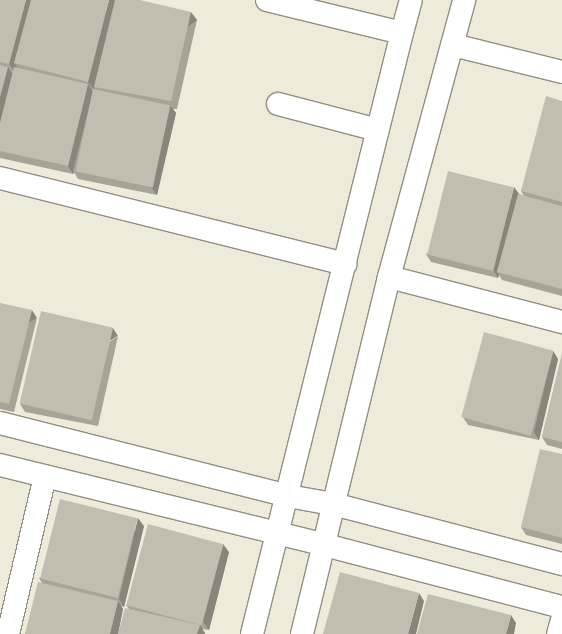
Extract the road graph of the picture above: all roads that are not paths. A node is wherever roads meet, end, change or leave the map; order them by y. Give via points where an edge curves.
1 (267, 0) edge
2 (410, 0) edge
3 (464, 0) edge
4 (402, 33) junction
5 (453, 45) junction
6 (562, 72) edge
7 (278, 104) dead end
8 (378, 130) junction
9 (0, 178) edge
10 (346, 264) junction
11 (389, 277) junction
12 (562, 322) edge
13 (0, 423) edge
14 (0, 465) edge
15 (45, 476) junction
16 (288, 496) junction
17 (333, 504) junction
18 (277, 534) junction
19 (325, 545) junction
20 (562, 564) edge
21 (562, 607) edge
22 (562, 620) edge
23 (8, 634) edge
24 (252, 634) edge
25 (302, 634) edge
26 (558, 634) edge

1 - 4 street
2 - 4 street
3 - 5 street
4 - 8 street
5 - 6 street
5 - 11 street
7 - 8 street
8 - 10 street
9 - 10 street
10 - 16 street
11 - 12 street
11 - 17 street
13 - 16 street
14 - 15 street
15 - 18 street
15 - 23 street
16 - 17 street
16 - 18 street
17 - 19 street
17 - 20 street
18 - 19 street
18 - 24 street
19 - 21 street
19 - 25 street
22 - 26 street

